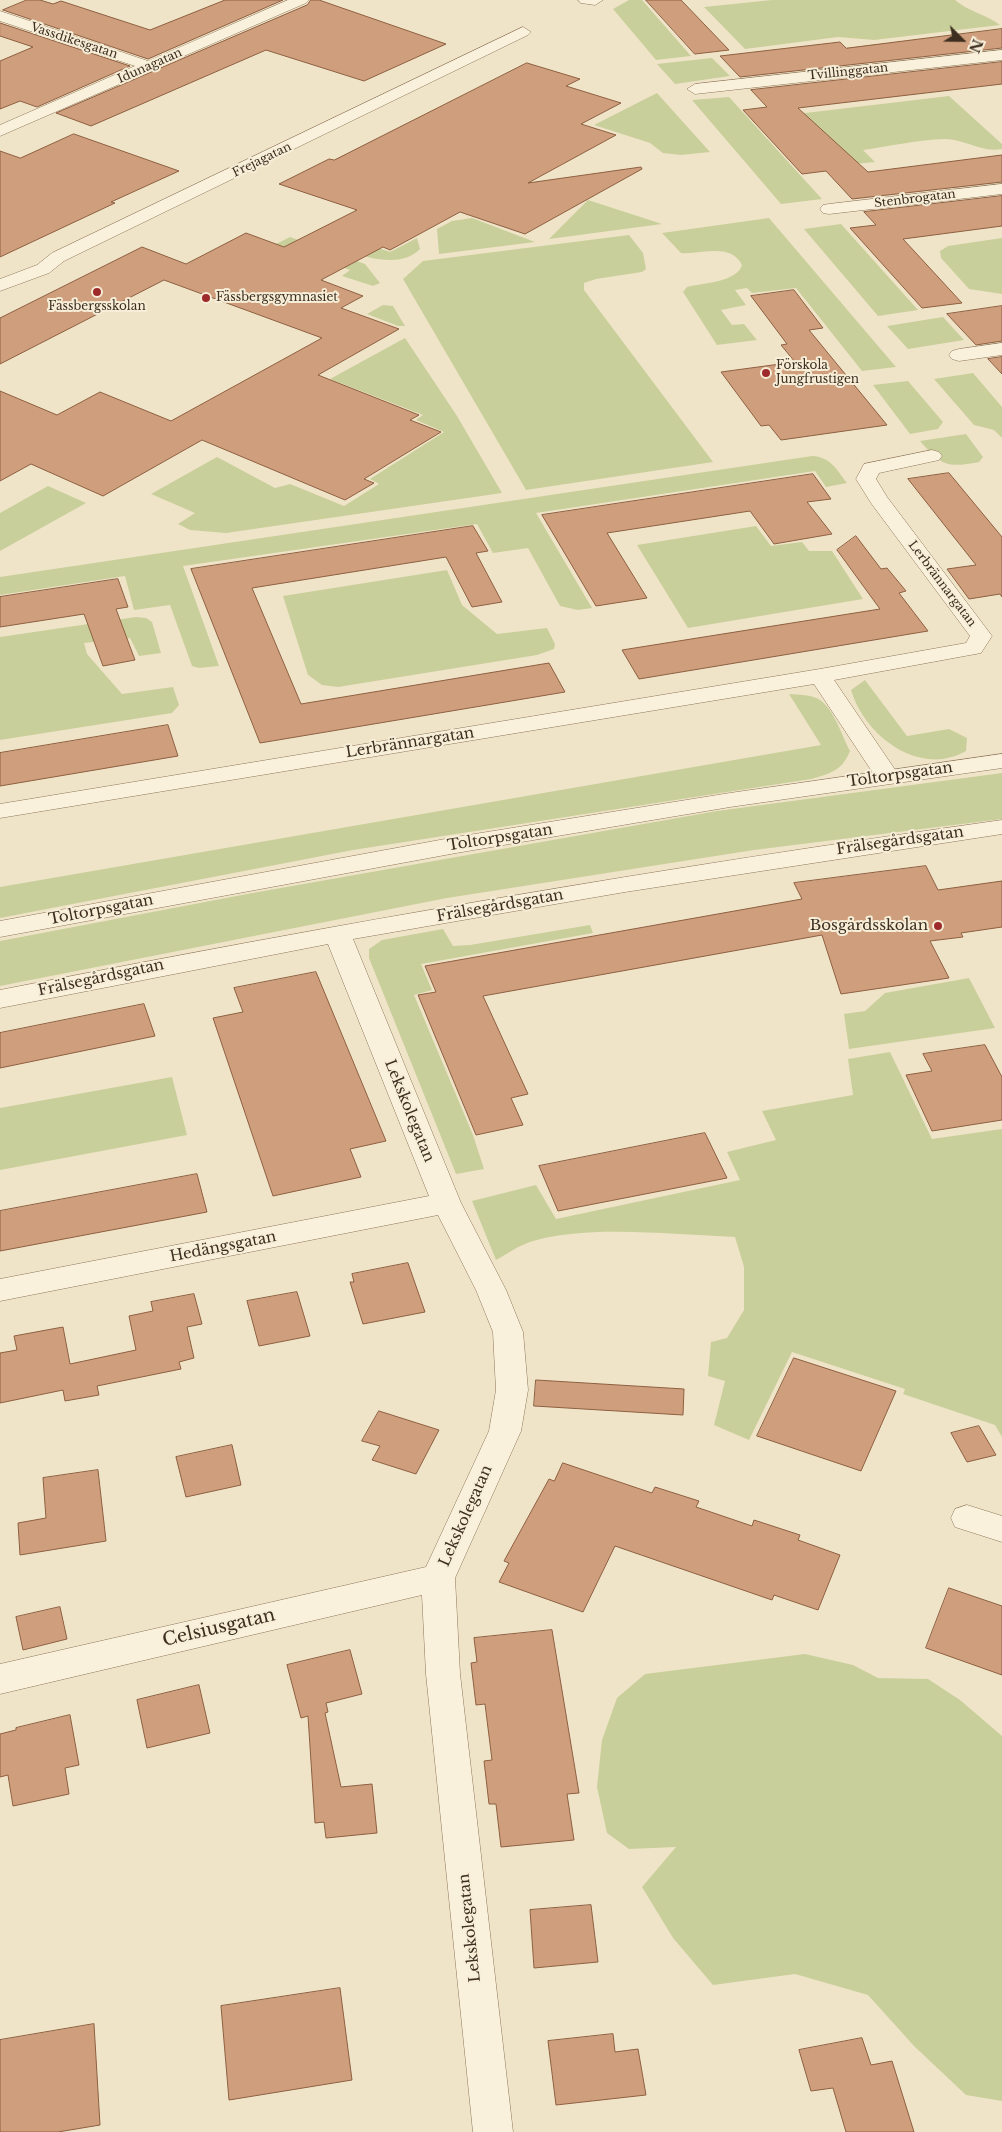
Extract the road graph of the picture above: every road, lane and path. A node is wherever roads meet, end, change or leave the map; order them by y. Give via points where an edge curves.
1 (301, 0) edge
2 (586, 0) edge
3 (594, 0) edge
4 (0, 16) edge
5 (523, 32) dead end
6 (1002, 55) edge
7 (149, 66) junction
8 (695, 89) dead end
9 (0, 131) edge
10 (1002, 189) edge
11 (829, 209) dead end
12 (0, 286) edge
13 (1002, 349) edge
14 (959, 355) dead end
15 (932, 456) dead end
16 (820, 676) junction
17 (1002, 761) edge
18 (888, 776) junction
19 (0, 811) edge
20 (1002, 827) edge
21 (0, 930) edge
22 (338, 935) junction
23 (0, 999) edge
24 (446, 1203) junction
25 (0, 1290) edge
26 (967, 1518) dead end
27 (1002, 1530) edge
28 (438, 1578) junction
29 (0, 1679) edge
30 (493, 2132) edge

1 - 7 street, Idunagatan
2 - 3 street
4 - 7 street, Vassdikesgatan
5 - 12 street, Frejagatan via 58,257 43,269
6 - 8 street, Tvillinggatan
7 - 9 street, Idunagatan
10 - 11 street, Stenbrogatan
13 - 14 street
15 - 16 street, Lerbrännargatan via 879,465 871,468 866,479 878,500 980,636 979,642 973,648
16 - 18 street
16 - 19 street, Lerbrännargatan
17 - 18 street, Toltorpsgatan
18 - 21 street, Toltorpsgatan via 456,845
20 - 22 street, Frälsegårdsgatan via 765,860
22 - 23 street, Frälsegårdsgatan via 164,965
22 - 24 street, Lekskolegatan
24 - 25 street, Hedängsgatan
24 - 28 street, Lekskolegatan via 491,1290 508,1332 512,1390 506,1431
26 - 27 street
28 - 29 street, Celsiusgatan
28 - 30 street, Lekskolegatan via 443,1674

